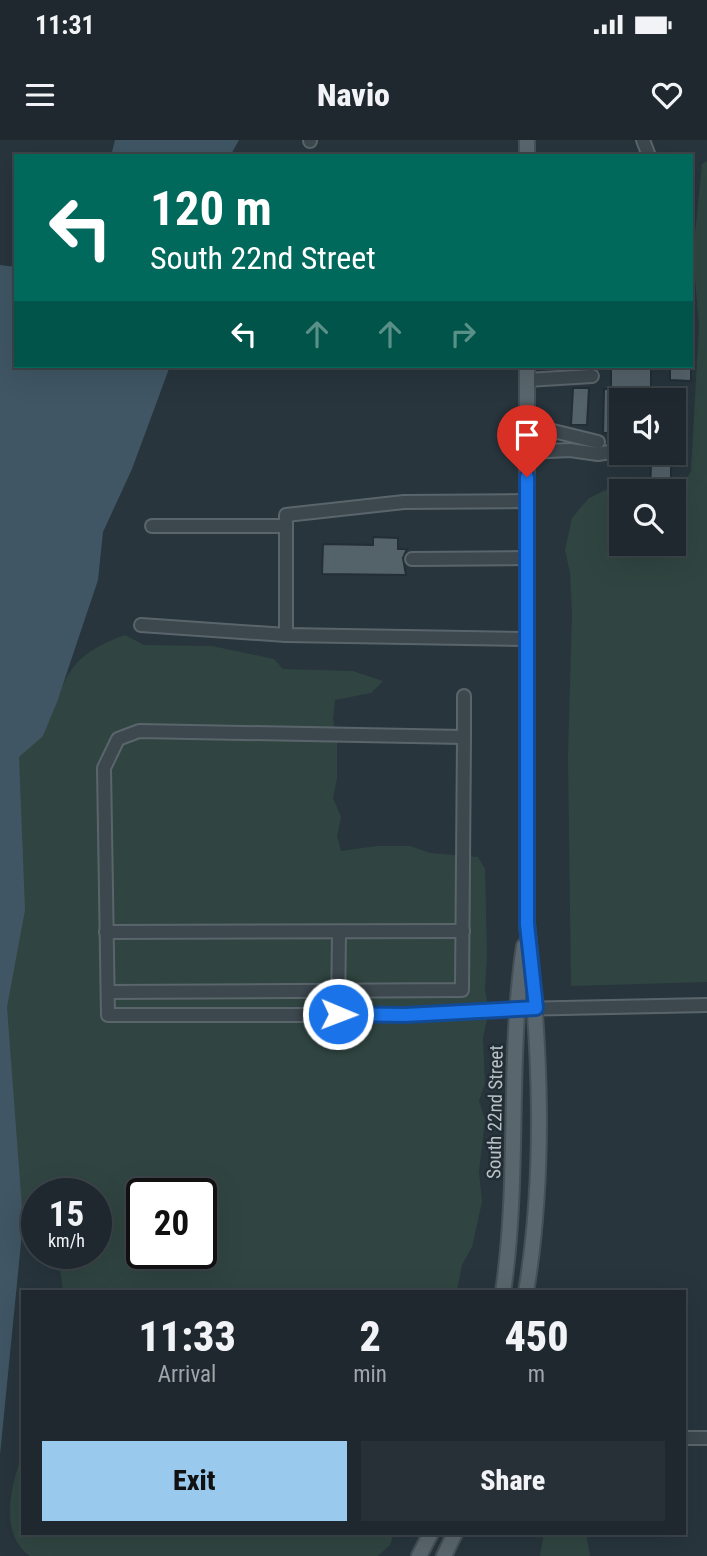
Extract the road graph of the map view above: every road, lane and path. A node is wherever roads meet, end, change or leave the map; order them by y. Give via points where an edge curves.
1 (527, 373) edge
2 (592, 376) dead end
3 (527, 431) junction
4 (598, 442) dead end
5 (527, 452) junction
6 (609, 452) edge
7 (527, 501) junction
8 (152, 526) dead end
9 (286, 526) junction
10 (527, 558) junction
11 (412, 559) dead end
12 (141, 625) dead end
13 (286, 635) junction
14 (527, 639) junction
15 (464, 696) dead end
16 (464, 737) junction
17 (527, 924) junction
18 (463, 931) junction
19 (106, 932) junction
20 (339, 932) junction
21 (338, 991) junction
22 (108, 992) junction
23 (707, 1005) edge
24 (536, 1008) junction
25 (515, 1009) junction
26 (338, 1014) junction
27 (503, 1290) edge
28 (526, 1290) edge
29 (686, 1438) edge
30 (707, 1438) edge
31 (430, 1535) edge
32 (454, 1535) edge
33 (419, 1556) edge
34 (444, 1556) edge

1 - 2 lane
1 - 3 main road
3 - 4 lane via 553,430
3 - 5 main road
5 - 6 lane
5 - 7 main road
7 - 9 lane via 404,502 286,515
7 - 10 main road
8 - 9 lane
9 - 13 lane
10 - 11 lane
10 - 14 main road
12 - 13 lane
13 - 14 lane
14 - 17 main road
15 - 16 lane
16 - 18 lane
16 - 19 lane via 139,731 118,739 104,768
17 - 24 main road, South 22nd Street
17 - 25 main road, South 22nd Street
18 - 20 lane
18 - 21 lane via 463,990
19 - 20 lane
19 - 22 lane
20 - 21 lane
21 - 22 lane
21 - 26 lane
22 - 26 lane via 108,1015
23 - 24 lane
24 - 25 lane
24 - 28 main road, South 22nd Street via 537,1167
25 - 26 lane
25 - 27 main road, South 22nd Street via 513,1199
29 - 30 lane
31 - 33 main road
32 - 34 main road

